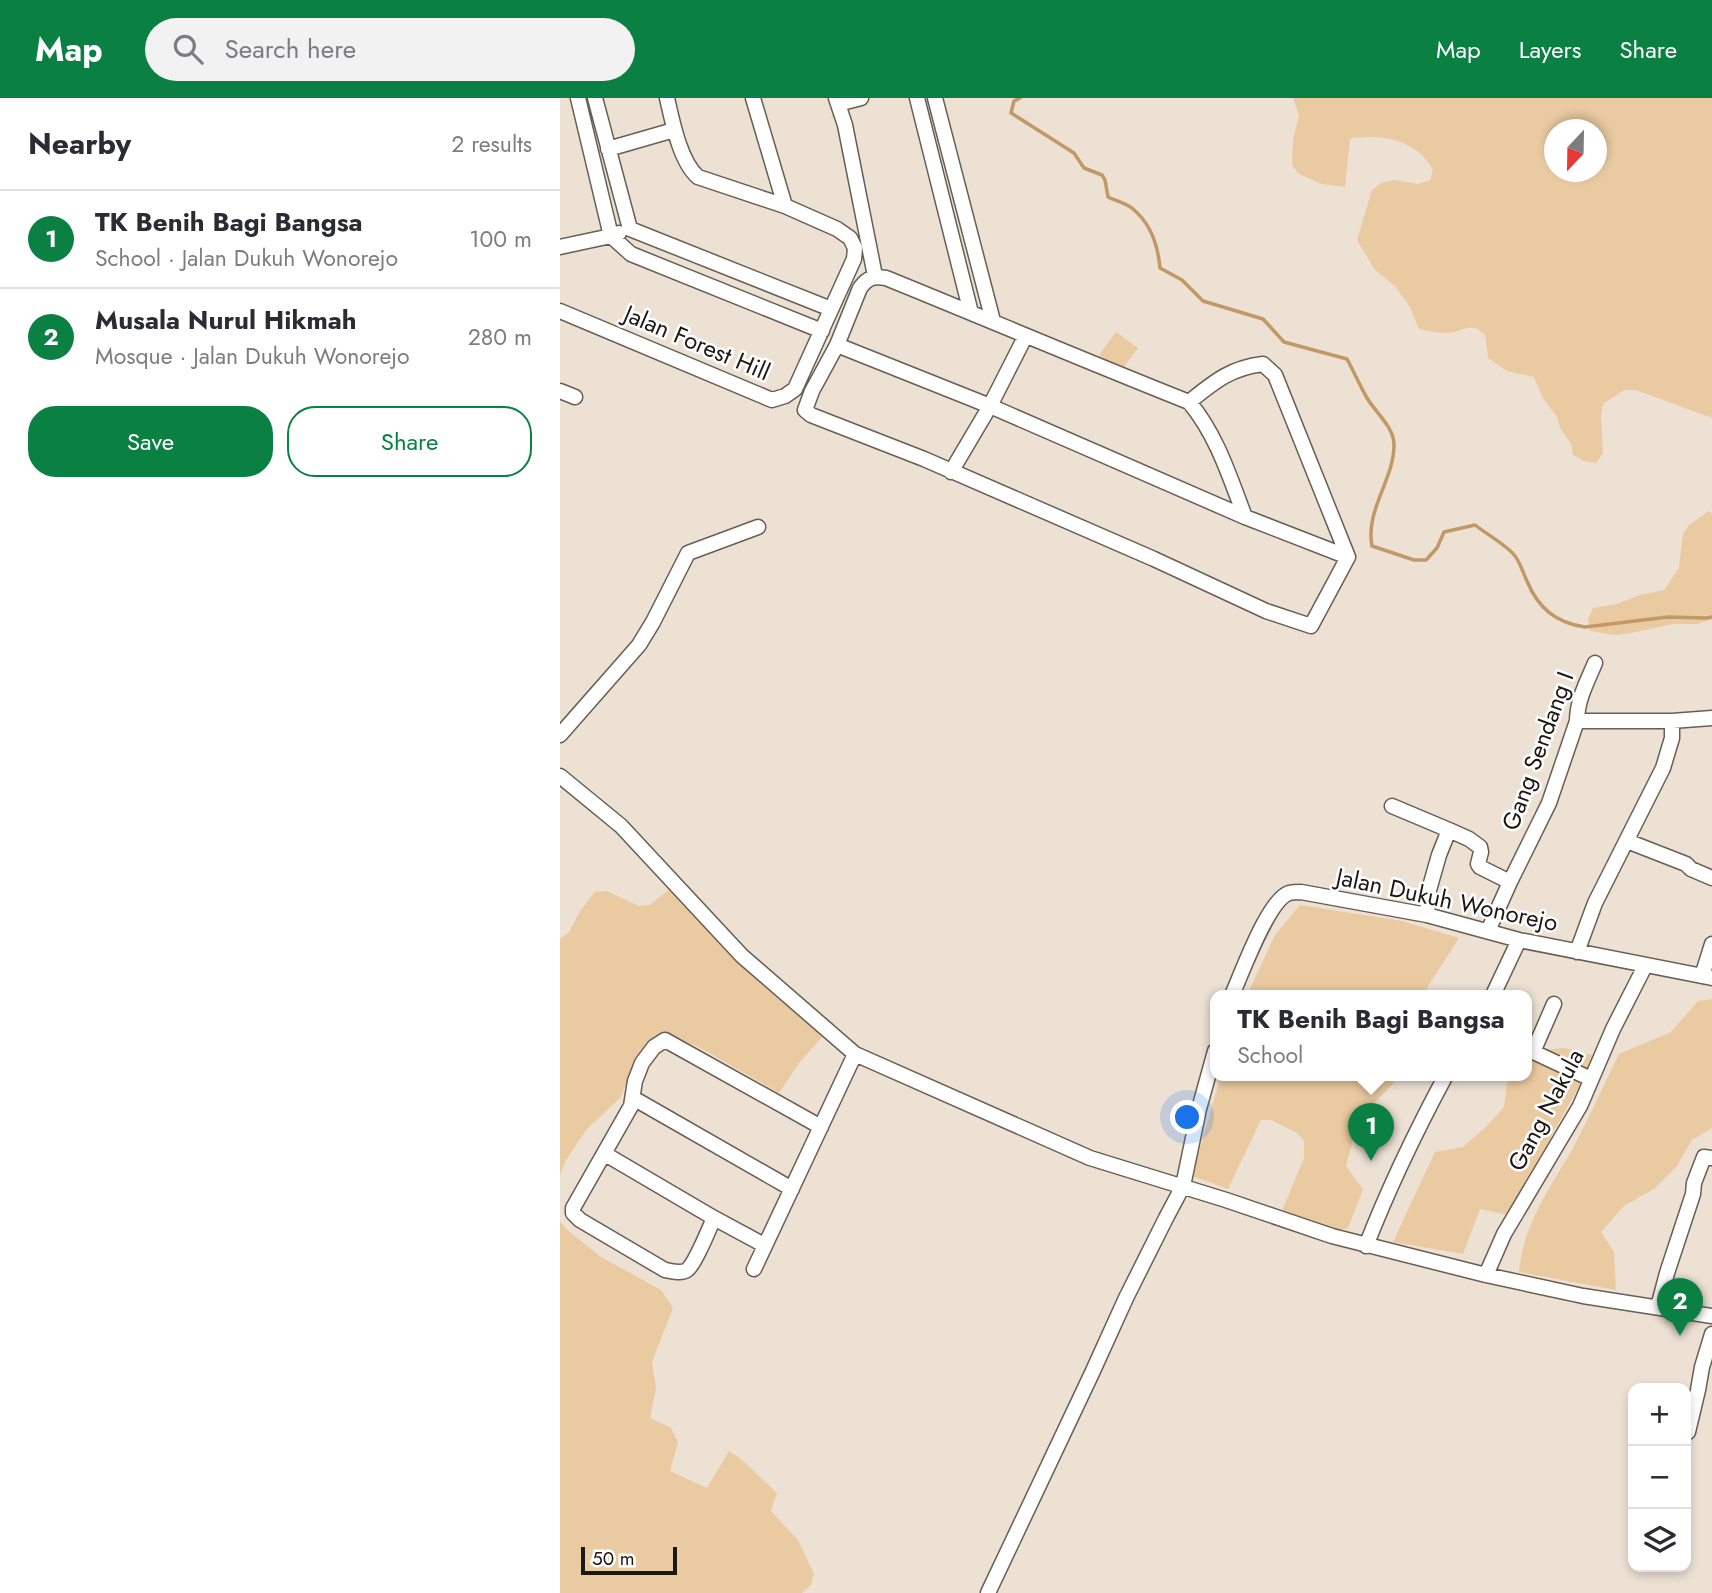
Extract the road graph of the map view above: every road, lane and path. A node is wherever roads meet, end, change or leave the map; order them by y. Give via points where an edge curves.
1 (578, 98) edge
2 (596, 98) edge
3 (667, 98) edge
4 (753, 98) edge
5 (861, 98) edge
6 (917, 98) edge
7 (935, 98) edge
8 (837, 101) edge
9 (674, 130) junction
10 (608, 149) junction
11 (785, 206) junction
12 (630, 229) junction
13 (611, 236) junction
14 (560, 247) edge
15 (876, 276) junction
16 (831, 309) junction
17 (560, 311) edge
18 (971, 313) junction
19 (993, 321) junction
20 (821, 331) junction
21 (1025, 337) junction
22 (837, 345) junction
23 (560, 391) edge
24 (575, 397) dead end
25 (1189, 402) junction
26 (990, 406) junction
27 (951, 472) junction
28 (1245, 517) junction
29 (758, 527) dead end
30 (1348, 557) junction
31 (1595, 663) dead end
32 (1712, 718) edge
33 (1577, 721) junction
34 (1672, 721) junction
35 (560, 734) edge
36 (560, 776) edge
37 (1392, 806) dead end
38 (1449, 830) junction
39 (1627, 841) junction
40 (1712, 878) edge
41 (1510, 882) junction
42 (1427, 915) junction
43 (1488, 931) junction
44 (1519, 940) junction
45 (1712, 944) edge
46 (1577, 952) junction
47 (1645, 966) junction
48 (1707, 977) edge
49 (1234, 990) edge
50 (1495, 990) edge
51 (1553, 1004) dead end
52 (1532, 1047) edge
53 (1532, 1052) edge
54 (855, 1054) junction
55 (1210, 1070) edge
56 (1591, 1079) junction
57 (1443, 1081) edge
58 (633, 1098) junction
59 (821, 1127) junction
60 (605, 1154) junction
61 (1712, 1158) edge
62 (1183, 1186) junction
63 (792, 1189) junction
64 (713, 1219) junction
65 (764, 1245) junction
66 (1366, 1246) junction
67 (754, 1269) dead end
68 (1486, 1275) junction
69 (1658, 1307) junction
70 (1712, 1316) edge
71 (1712, 1334) edge
72 (1691, 1419) edge
73 (988, 1593) edge

1 - 13 street
2 - 10 street
3 - 9 street, Jalan Forest Hill
4 - 11 street
5 - 8 street
6 - 18 street
7 - 19 street
8 - 15 street
9 - 10 street
9 - 11 street, Jalan Forest Hill via 698,177
10 - 12 street
11 - 16 street, Jalan Forest Hill via 837,229 855,248
12 - 13 street
12 - 16 street
13 - 14 street
13 - 20 street via 631,254
15 - 18 street
15 - 22 street via 866,279 860,288
16 - 20 street, Jalan Forest Hill
17 - 20 street, Jalan Forest Hill via 772,400 794,389
18 - 19 street
19 - 21 street
21 - 25 street
21 - 26 street
22 - 26 street
22 - 27 street via 805,410
23 - 24 street
25 - 28 street via 1216,444
25 - 30 street via 1221,377 1263,364 1275,376
26 - 27 street
26 - 28 street
27 - 30 street via 1266,611 1311,626
28 - 30 street
29 - 35 street via 688,553 639,645
31 - 33 street, Gang Sendang I via 1577,708
32 - 34 street
33 - 34 street
33 - 41 street, Gang Sendang I via 1549,803
34 - 39 street via 1666,760
36 - 54 street via 621,825 743,956
37 - 38 street
38 - 41 street via 1480,847 1480,867
38 - 42 street via 1429,890
39 - 40 street
39 - 46 street via 1595,903
41 - 43 street, Gang Sendang I
42 - 43 street, Jalan Dukuh Wonorejo
42 - 49 street, Jalan Dukuh Wonorejo via 1288,893 1262,926
43 - 44 street, Jalan Dukuh Wonorejo
44 - 46 street, Jalan Dukuh Wonorejo
44 - 50 street
45 - 48 street
46 - 47 street, Jalan Dukuh Wonorejo
47 - 48 street, Jalan Dukuh Wonorejo
47 - 56 street, Gang Nakula
51 - 52 street
53 - 56 street
54 - 59 street
54 - 62 street via 1090,1158
55 - 62 street
56 - 68 street, Gang Nakula
57 - 66 street
58 - 59 street via 642,1063 666,1040
58 - 60 street
58 - 63 street
59 - 63 street
60 - 64 street
60 - 64 street via 573,1208 580,1220 665,1270 680,1272 692,1264
61 - 69 street via 1704,1157 1693,1183
62 - 66 street
62 - 73 street
63 - 65 street
64 - 65 street
65 - 67 street
66 - 68 street
68 - 69 street
69 - 70 street
71 - 72 street

